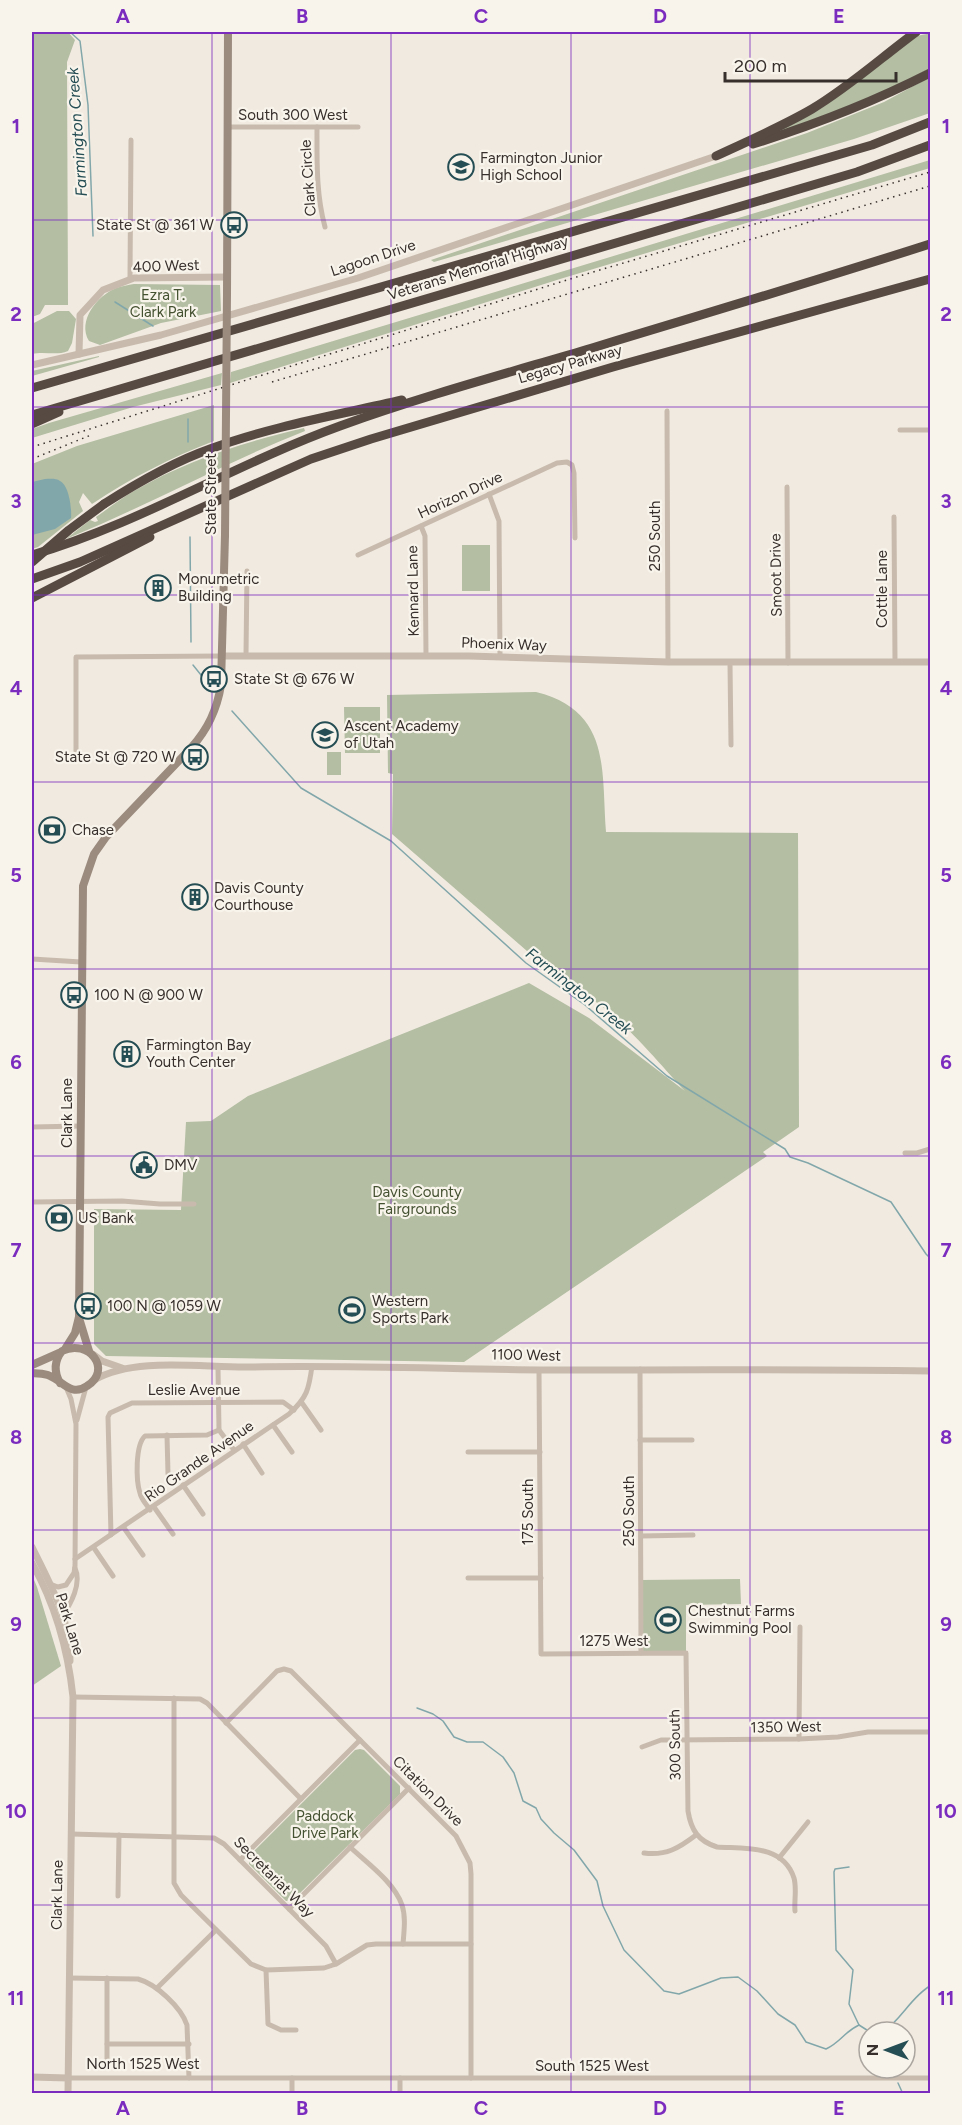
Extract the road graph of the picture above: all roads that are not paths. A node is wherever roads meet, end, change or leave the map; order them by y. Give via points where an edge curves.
1 (228, 32) edge
2 (915, 32) edge
3 (930, 73) edge
4 (930, 122) edge
5 (227, 127) junction
6 (317, 127) junction
7 (358, 127) dead end
8 (131, 140) dead end
9 (930, 145) edge
10 (716, 156) junction
11 (325, 226) dead end
12 (930, 244) edge
13 (227, 277) junction
14 (130, 279) junction
15 (930, 279) edge
16 (79, 354) junction
17 (32, 365) edge
18 (32, 388) edge
19 (457, 388) junction
20 (91, 398) junction
21 (667, 411) dead end
22 (32, 415) edge
23 (32, 424) edge
24 (900, 430) dead end
25 (930, 430) edge
26 (787, 487) dead end
27 (489, 494) junction
28 (224, 498) junction
29 (894, 517) dead end
30 (421, 526) junction
31 (575, 538) dead end
32 (32, 555) edge
33 (358, 555) dead end
34 (32, 561) edge
35 (247, 571) dead end
36 (32, 579) edge
37 (32, 598) edge
38 (222, 656) junction
39 (246, 656) junction
40 (426, 656) junction
41 (500, 657) junction
42 (668, 662) junction
43 (895, 662) junction
44 (930, 662) edge
45 (730, 663) junction
46 (788, 663) junction
47 (731, 745) dead end
48 (76, 760) dead end
49 (81, 908) joint
50 (32, 959) edge
51 (81, 962) junction
52 (81, 1125) junction
53 (32, 1126) edge
54 (930, 1149) edge
55 (905, 1153) dead end
56 (32, 1202) edge
57 (80, 1202) junction
58 (194, 1204) dead end
59 (79, 1317) junction
60 (62, 1351) junction
61 (91, 1353) junction
62 (32, 1365) edge
63 (312, 1366) junction
64 (122, 1368) junction
65 (218, 1368) junction
66 (640, 1369) junction
67 (539, 1370) junction
68 (930, 1371) edge
69 (32, 1373) edge
70 (94, 1380) junction
71 (63, 1385) junction
72 (86, 1387) junction
73 (218, 1402) junction
74 (302, 1403) junction
75 (294, 1410) junction
76 (76, 1424) junction
77 (273, 1425) junction
78 (219, 1430) junction
79 (321, 1430) dead end
80 (167, 1435) junction
81 (640, 1440) junction
82 (692, 1440) dead end
83 (243, 1444) junction
84 (234, 1450) junction
85 (292, 1452) dead end
86 (468, 1452) dead end
87 (540, 1452) junction
88 (262, 1473) dead end
89 (168, 1474) dead end
90 (183, 1485) junction
91 (152, 1508) junction
92 (203, 1514) dead end
93 (124, 1528) junction
94 (173, 1534) dead end
95 (693, 1535) dead end
96 (111, 1536) junction
97 (641, 1536) junction
98 (32, 1547) edge
99 (94, 1548) junction
100 (143, 1555) dead end
101 (75, 1559) junction
102 (32, 1563) edge
103 (75, 1566) junction
104 (113, 1576) dead end
105 (468, 1578) dead end
106 (541, 1578) junction
107 (50, 1584) junction
108 (63, 1616) junction
109 (800, 1626) dead end
110 (641, 1653) junction
111 (686, 1653) joint
112 (541, 1654) joint
113 (70, 1669) junction
114 (73, 1696) junction
115 (174, 1698) junction
116 (226, 1723) junction
117 (930, 1732) edge
118 (799, 1739) junction
119 (360, 1740) junction
120 (687, 1740) junction
121 (642, 1747) dead end
122 (408, 1788) junction
123 (301, 1799) junction
124 (808, 1822) dead end
125 (71, 1834) junction
126 (119, 1835) junction
127 (696, 1835) junction
128 (174, 1836) junction
129 (350, 1847) junction
130 (644, 1853) dead end
131 (779, 1858) junction
132 (240, 1860) junction
133 (118, 1896) dead end
134 (289, 1909) junction
135 (795, 1911) dead end
136 (216, 1930) junction
137 (403, 1944) junction
138 (471, 1944) junction
139 (336, 1964) junction
140 (266, 1970) junction
141 (69, 1978) junction
142 (107, 1978) junction
143 (157, 1988) junction
144 (296, 2030) dead end
145 (107, 2044) junction
146 (189, 2044) junction
147 (107, 2067) dead end
148 (32, 2078) edge
149 (68, 2078) junction
150 (189, 2078) junction
151 (254, 2078) joint
152 (292, 2078) junction
153 (400, 2078) junction
154 (471, 2078) junction
155 (930, 2078) edge
156 (68, 2094) edge
157 (292, 2094) edge
158 (400, 2094) edge

1 - 5 main road, State Street
2 - 10 highway via 813,109
3 - 10 highway via 804,128
4 - 18 highway, Veterans Memorial Highway via 872,146
5 - 6 street, South 300 West
5 - 13 main road, State Street
6 - 7 street, South 300 West
6 - 11 street, Clark Circle via 317,177
8 - 14 street
9 - 20 highway, Veterans Memorial Highway via 845,175
10 - 16 street, Lagoon Drive via 358,278
12 - 19 highway, Legacy Parkway
13 - 14 street, 400 West
13 - 38 main road, State Street, bridge
14 - 16 street, 400 West via 103,290 80,315
15 - 28 highway, Legacy Parkway via 371,439 311,459
16 - 17 street, Lagoon Drive
19 - 32 highway via 296,442 107,529
19 - 34 highway, bridge via 209,449 104,504
20 - 22 highway, Veterans Memorial Highway
20 - 23 highway
21 - 42 street, 250 South
24 - 25 street
26 - 46 street, Smoot Drive
27 - 30 street, Horizon Drive
27 - 31 street, Horizon Drive via 567,462 574,473
27 - 41 street via 499,521
28 - 36 highway
28 - 37 highway
29 - 43 street, Cottle Lane
30 - 33 street, Horizon Drive
30 - 40 street, Kennard Lane via 425,536
35 - 39 street
38 - 39 street, Phoenix Way
38 - 48 street, Phoenix Way via 76,657
38 - 49 main road, State Street via 218,703 204,734 99,845 82,886
39 - 40 street, Phoenix Way
40 - 41 street, Phoenix Way
41 - 42 street, Phoenix Way
42 - 45 street, Phoenix Way
43 - 44 street, Phoenix Way
43 - 46 street, Phoenix Way
45 - 46 street, Phoenix Way
45 - 47 street
49 - 51 main road, Clark Lane
50 - 51 street
51 - 52 main road, Clark Lane
52 - 53 street
52 - 57 main road, Clark Lane
54 - 55 street
56 - 57 street
57 - 58 street
57 - 59 main road, Clark Lane
59 - 60 main road, Clark Lane via 75,1333
59 - 61 main road, Clark Lane
60 - 61 main road via 76,1347
60 - 62 main road
60 - 71 main road via 56,1367
61 - 64 street, 1100 West
61 - 70 main road via 98,1366
63 - 65 street, 1100 West
63 - 67 street, 1100 West
63 - 74 street via 309,1389
64 - 65 street, 1100 West
64 - 70 street, 1100 West
65 - 73 street
66 - 67 street, 1100 West
66 - 68 street, 1100 West
66 - 81 street, 250 South
67 - 87 street, 175 South
69 - 71 main road via 49,1376
70 - 72 main road
71 - 72 main road
71 - 76 street via 72,1402
72 - 76 street
73 - 75 street, Leslie Avenue via 283,1402
73 - 78 street
73 - 96 street, Leslie Avenue via 132,1403 110,1413
74 - 75 street, Rio Grande Avenue
74 - 79 street
75 - 77 street, Rio Grande Avenue
76 - 101 street
77 - 83 street, Rio Grande Avenue
77 - 85 street
78 - 80 street via 207,1435
78 - 84 street
80 - 89 street
80 - 91 street via 145,1436 140,1442 140,1493
81 - 82 street
81 - 97 street, 250 South
83 - 84 street, Rio Grande Avenue
83 - 88 street
84 - 90 street, Rio Grande Avenue
86 - 87 street
87 - 106 street, 175 South
90 - 91 street, Rio Grande Avenue
90 - 92 street
91 - 93 street, Rio Grande Avenue
91 - 94 street
93 - 96 street, Rio Grande Avenue
93 - 100 street
95 - 97 street
96 - 99 street, Rio Grande Avenue
97 - 110 street, 250 South
98 - 107 street
99 - 101 street, Rio Grande Avenue
99 - 104 street
101 - 103 street
102 - 113 street, Park Lane via 52,1603
103 - 107 street via 66,1585
103 - 108 street via 78,1574 73,1600
105 - 106 street
106 - 112 street, 175 South
107 - 108 street
108 - 113 street
109 - 118 street
110 - 111 street, 1275 West
110 - 112 street, 1275 West
111 - 120 street, 300 South
113 - 114 street, Park Lane
114 - 115 street
114 - 125 street, Clark Lane
115 - 116 street via 200,1699
115 - 128 street
116 - 119 street, Citation Drive via 277,1671 284,1669 291,1671
116 - 123 street
117 - 118 street, 1350 West via 868,1732
118 - 120 street, 1350 West
119 - 122 street, Citation Drive
119 - 123 street
120 - 121 street, 1350 West via 660,1740
120 - 127 street, 300 South via 688,1811
122 - 129 street
122 - 138 street, Citation Drive via 456,1836 470,1863
123 - 132 street
124 - 131 street
125 - 126 street, Secretariat Way
125 - 141 street, Clark Lane
126 - 128 street, Secretariat Way
126 - 133 street
127 - 130 street via 666,1853
127 - 131 street via 717,1847 756,1848
128 - 132 street, Secretariat Way via 214,1838
128 - 136 street via 174,1882
129 - 134 street
129 - 137 street via 396,1894 404,1919
131 - 135 street via 794,1879
132 - 134 street, Secretariat Way
134 - 139 street, Secretariat Way via 326,1946
136 - 140 street via 251,1964
136 - 143 street
137 - 138 street
137 - 139 street via 367,1945
138 - 154 street, Citation Drive
139 - 140 street via 310,1970
140 - 144 street via 268,2024 281,2030
141 - 142 street
141 - 149 street, Clark Lane
142 - 143 street via 138,1979
142 - 145 street
143 - 146 street via 185,2018
145 - 146 street
145 - 147 street
146 - 150 street
148 - 149 street, North 1525 West
149 - 150 street, North 1525 West
149 - 156 street, Clark Lane
150 - 151 street, North 1525 West
151 - 152 street, South 1525 West
152 - 153 street, South 1525 West
152 - 157 street
153 - 154 street, South 1525 West
153 - 158 street
154 - 155 street, South 1525 West

